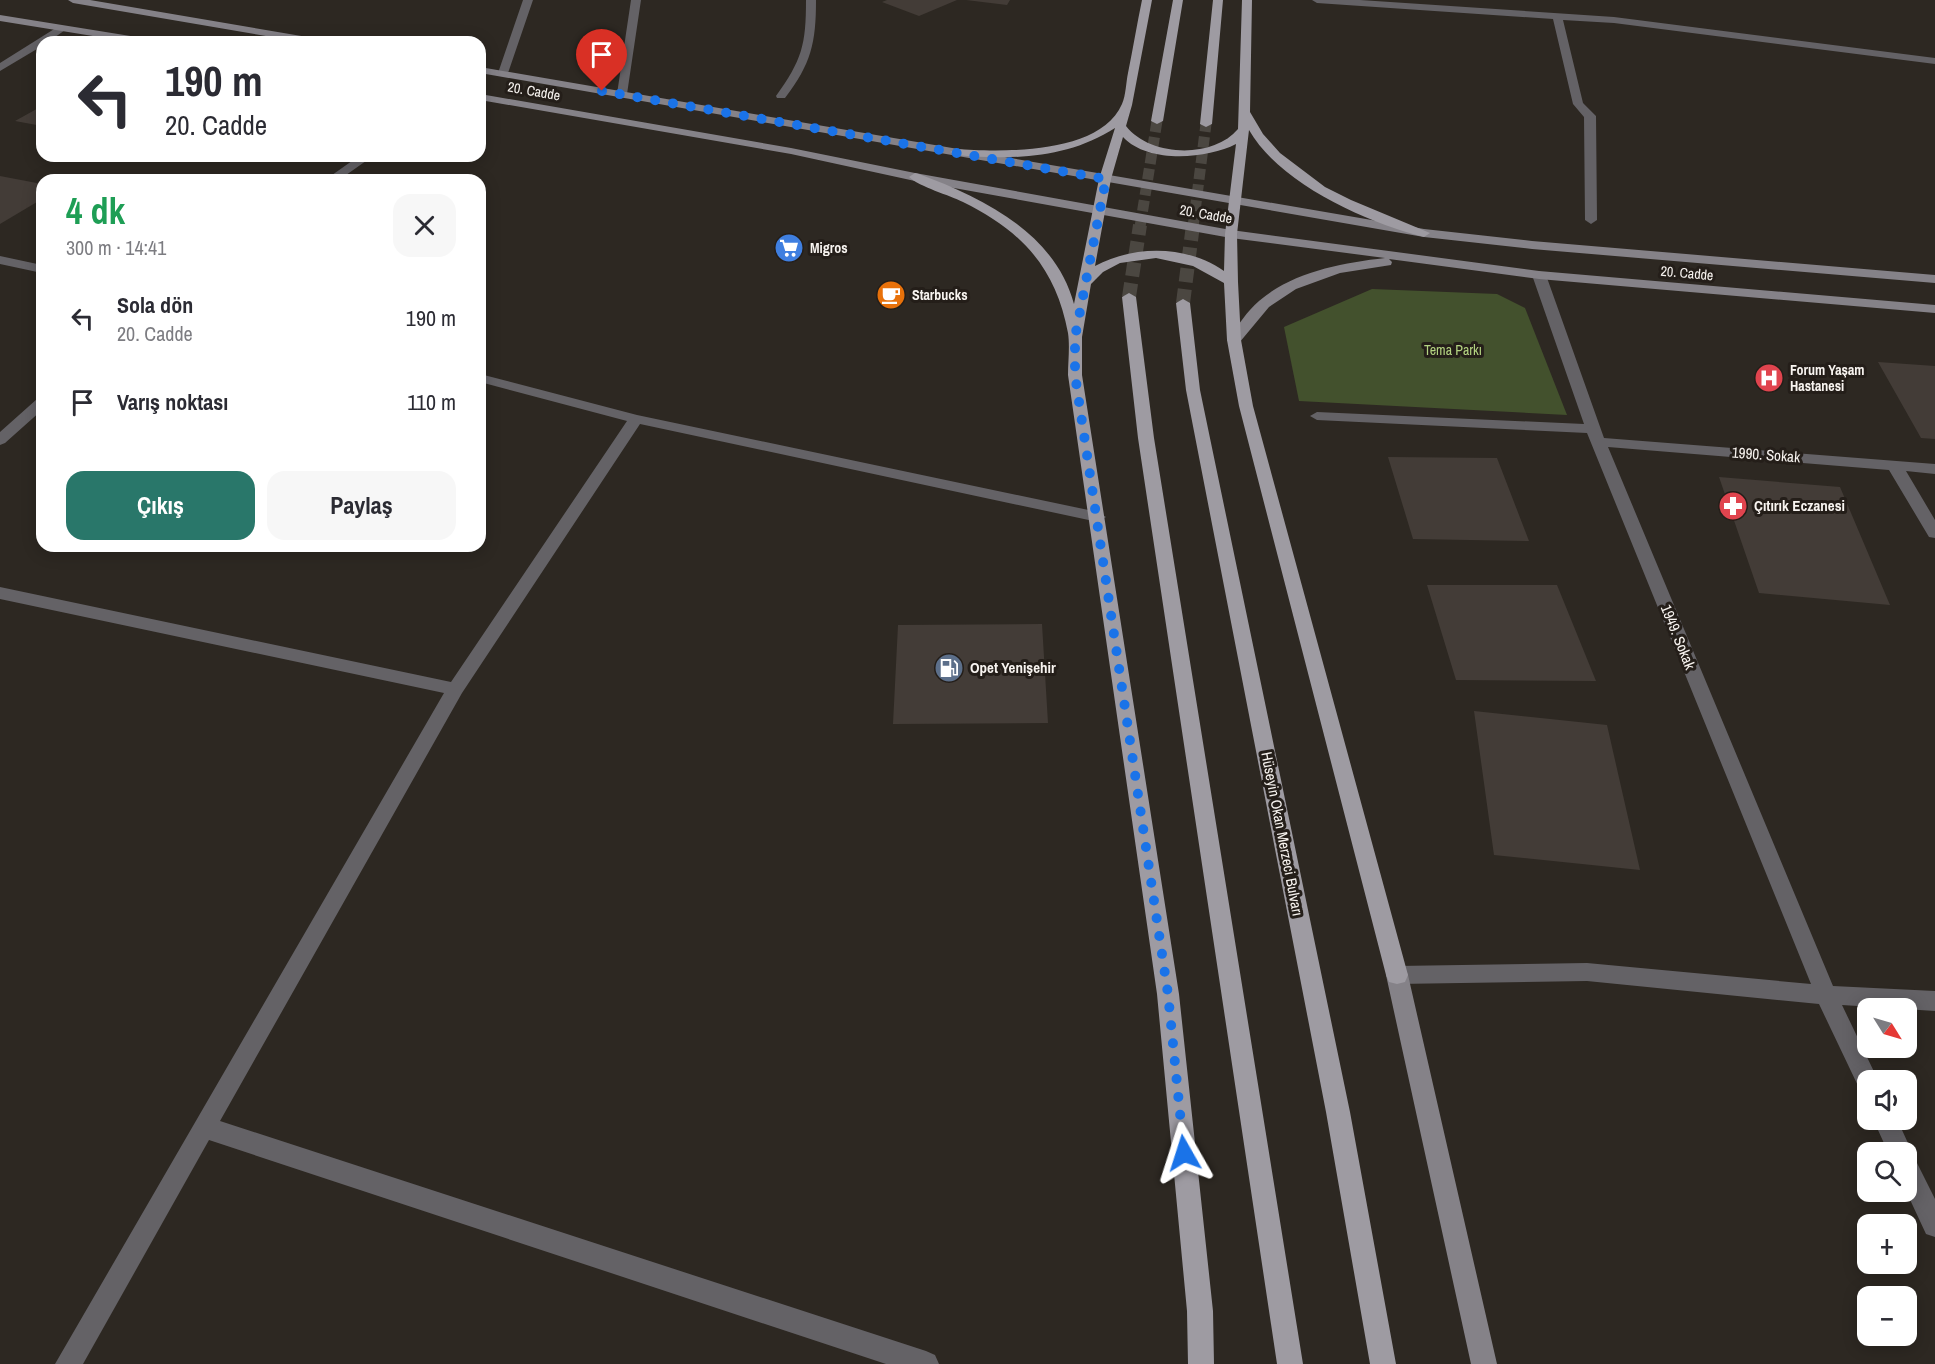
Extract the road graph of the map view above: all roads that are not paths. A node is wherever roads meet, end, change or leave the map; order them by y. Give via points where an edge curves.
1 (73, 0) edge
2 (528, 0) edge
3 (636, 0) edge
4 (812, 0) edge
5 (1148, 0) edge
6 (1178, 0) edge
7 (1218, 0) edge
8 (1247, 0) edge
9 (1317, 0) edge
10 (1531, 0) edge
11 (1531, 13) junction
12 (1557, 15) junction
13 (0, 18) edge
14 (63, 28) junction
15 (50, 36) edge
16 (112, 36) edge
17 (284, 36) edge
18 (36, 45) edge
19 (1935, 61) edge
20 (0, 68) edge
21 (486, 71) edge
22 (503, 74) junction
23 (622, 94) junction
24 (781, 96) dead end
25 (486, 98) edge
26 (1127, 105) junction
27 (1244, 109) junction
28 (1157, 121) tunnel mouth
29 (1206, 124) tunnel mouth
30 (1121, 126) junction
31 (1244, 129) junction
32 (956, 152) junction
33 (358, 162) edge
34 (340, 174) edge
35 (915, 177) junction
36 (1106, 179) junction
37 (1236, 200) junction
38 (1099, 211) junction
39 (1592, 219) dead end
40 (1424, 233) junction
41 (1231, 234) junction
42 (0, 260) edge
43 (1433, 260) junction
44 (36, 268) edge
45 (1539, 275) junction
46 (1935, 279) edge
47 (1231, 282) junction
48 (1085, 283) junction
49 (1129, 297) tunnel mouth
50 (1183, 303) tunnel mouth
51 (1935, 309) edge
52 (1075, 337) junction
53 (1234, 340) junction
54 (486, 380) edge
55 (36, 407) edge
56 (1317, 416) dead end
57 (636, 418) junction
58 (1595, 436) junction
59 (0, 440) edge
60 (1894, 465) junction
61 (1935, 469) edge
62 (1098, 517) junction
63 (1935, 533) edge
64 (0, 593) edge
65 (455, 688) junction
66 (1397, 975) junction
67 (1826, 995) junction
68 (1935, 1001) edge
69 (1862, 1070) edge
70 (204, 1127) junction
71 (1917, 1188) edge
72 (1935, 1225) edge
73 (68, 1364) edge
74 (926, 1364) edge
75 (1201, 1364) edge
76 (1290, 1364) edge
77 (1383, 1364) edge
78 (1484, 1364) edge

1 - 17 street
2 - 22 street
3 - 23 street
4 - 24 street via 811,40 799,74
5 - 26 main road
6 - 28 main road
7 - 29 main road
8 - 27 main road
9 - 11 street
10 - 11 street
11 - 12 street
12 - 19 street
12 - 39 street via 1578,104 1590,116
13 - 14 street
14 - 15 street
14 - 16 street
18 - 20 street
21 - 22 street, 20. Cadde
22 - 23 street, 20. Cadde
23 - 32 street, 20. Cadde
25 - 35 street, 20. Cadde via 791,151
26 - 30 main road
26 - 32 main road via 1109,127 1073,144 1027,153
27 - 31 main road
27 - 40 main road via 1260,138 1312,183 1362,209
30 - 31 main road via 1125,136 1135,142 1178,153 1224,147 1241,136
30 - 36 main road
31 - 37 main road
32 - 36 street, 20. Cadde
33 - 34 street
35 - 38 street, 20. Cadde
35 - 52 main road via 990,211 1031,243 1062,285
36 - 37 street, 20. Cadde
36 - 38 main road
37 - 40 street, 20. Cadde
37 - 41 main road
38 - 41 street, 20. Cadde
38 - 48 main road
40 - 46 street, 20. Cadde
41 - 43 street, 20. Cadde
41 - 47 main road
42 - 44 street
43 - 45 street, 20. Cadde
43 - 53 street via 1364,264 1305,280 1263,305
45 - 51 street, 20. Cadde
45 - 58 street, 1949. Sokak
47 - 48 main road via 1205,264 1149,255 1115,260 1091,274
47 - 53 main road
48 - 52 main road
49 - 76 main road via 1146,438
50 - 77 main road, Hüseyin Okan Merzeci Bulvarı via 1193,390 1338,1112
52 - 62 main road via 1075,375
53 - 66 main road via 1246,406
54 - 57 street
55 - 59 street
56 - 58 street, 1990. Sokak
57 - 62 street
57 - 65 street
58 - 60 street, 1990. Sokak
58 - 67 street, 1949. Sokak
60 - 61 street, 1990. Sokak
60 - 63 street
62 - 75 main road via 1168,994 1200,1311
64 - 65 street
65 - 70 street
66 - 67 street via 1587,972
66 - 78 street
67 - 68 street
67 - 69 street, 1949. Sokak
70 - 73 street
70 - 74 street
71 - 72 street

